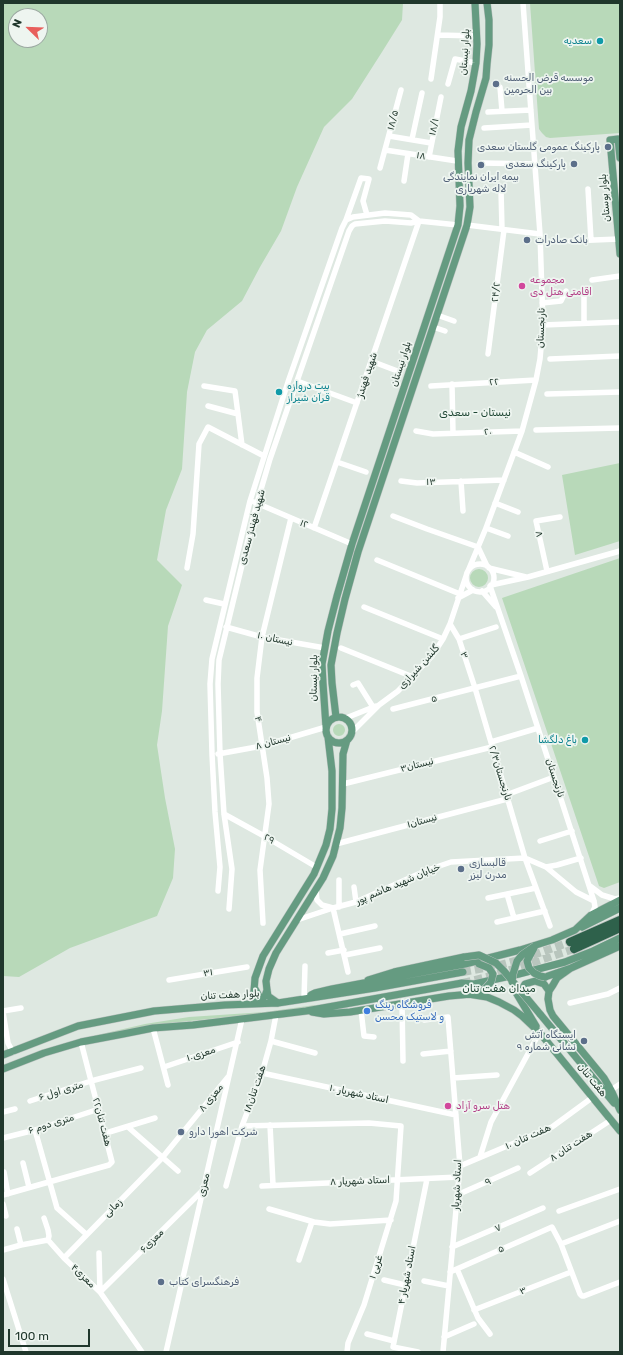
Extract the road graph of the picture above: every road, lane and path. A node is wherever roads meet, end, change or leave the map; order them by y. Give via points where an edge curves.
1 (440, 3) edge
2 (475, 3) edge
3 (487, 3) edge
4 (523, 3) edge
5 (438, 35) junction
6 (477, 36) junction
7 (476, 63) junction
8 (431, 79) dead end
9 (448, 84) dead end
10 (500, 87) dead end
11 (401, 90) dead end
12 (422, 93) dead end
13 (441, 97) dead end
14 (531, 110) junction
15 (502, 111) junction
16 (488, 112) dead end
17 (532, 125) junction
18 (484, 128) dead end
19 (389, 136) junction
20 (412, 139) junction
21 (619, 139) edge
22 (431, 143) junction
23 (385, 150) junction
24 (408, 154) junction
25 (429, 157) junction
26 (620, 158) edge
27 (457, 161) junction
28 (482, 163) dead end
29 (535, 164) junction
30 (380, 168) dead end
31 (404, 181) dead end
32 (501, 190) dead end
33 (588, 190) dead end
34 (367, 216) junction
35 (346, 220) junction
36 (419, 221) junction
37 (458, 225) junction
38 (467, 225) junction
39 (503, 229) junction
40 (540, 234) junction
41 (591, 240) junction
42 (619, 240) junction
43 (570, 241) dead end
44 (620, 254) edge
45 (620, 276) edge
46 (592, 280) dead end
47 (566, 291) dead end
48 (584, 296) dead end
49 (542, 303) junction
50 (437, 315) junction
51 (454, 321) dead end
52 (620, 322) edge
53 (584, 323) junction
54 (543, 325) junction
55 (433, 327) junction
56 (445, 331) dead end
57 (488, 354) dead end
58 (620, 356) edge
59 (550, 359) dead end
60 (371, 361) junction
61 (400, 372) dead end
62 (536, 380) junction
63 (297, 381) junction
64 (452, 384) junction
65 (204, 386) dead end
66 (431, 386) dead end
67 (620, 392) edge
68 (547, 394) dead end
69 (357, 403) junction
70 (208, 406) dead end
71 (238, 414) junction
72 (620, 428) edge
73 (536, 430) dead end
74 (416, 431) dead end
75 (522, 431) junction
76 (454, 433) junction
77 (242, 444) junction
78 (514, 452) junction
79 (264, 456) junction
80 (336, 462) junction
81 (548, 467) dead end
82 (366, 472) dead end
83 (504, 480) junction
84 (401, 481) dead end
85 (462, 481) junction
86 (250, 501) junction
87 (257, 503) junction
88 (496, 503) junction
89 (462, 511) dead end
90 (518, 512) dead end
91 (393, 516) dead end
92 (560, 517) dead end
93 (291, 518) junction
94 (314, 528) junction
95 (486, 528) junction
96 (508, 536) dead end
97 (352, 544) junction
98 (478, 547) junction
99 (620, 551) edge
100 (377, 560) dead end
101 (488, 567) junction
102 (187, 568) dead end
103 (547, 571) junction
104 (467, 574) junction
105 (528, 577) junction
106 (491, 586) junction
107 (473, 590) junction
108 (482, 591) junction
109 (459, 596) junction
110 (206, 600) dead end
111 (224, 604) junction
112 (364, 606) dead end
113 (499, 610) junction
114 (450, 624) junction
115 (496, 626) dead end
116 (226, 627) junction
117 (262, 637) junction
118 (458, 639) junction
119 (443, 640) junction
120 (324, 648) junction
121 (341, 648) dead end
122 (521, 676) junction
123 (412, 677) junction
124 (353, 685) dead end
125 (474, 688) junction
126 (376, 706) junction
127 (393, 710) dead end
128 (336, 717) junction
129 (346, 718) junction
130 (326, 727) junction
131 (538, 728) junction
132 (352, 732) junction
133 (328, 737) junction
134 (347, 740) junction
135 (491, 744) junction
136 (262, 746) junction
137 (212, 754) junction
138 (220, 754) junction
139 (554, 777) junction
140 (343, 784) junction
141 (507, 797) junction
142 (224, 814) junction
143 (572, 831) junction
144 (264, 836) junction
145 (540, 841) dead end
146 (336, 844) junction
147 (525, 858) junction
148 (581, 858) junction
149 (313, 865) dead end
150 (546, 867) junction
151 (339, 880) dead end
152 (590, 886) junction
153 (354, 887) dead end
154 (536, 888) junction
155 (218, 891) dead end
156 (316, 891) junction
157 (507, 894) junction
158 (488, 898) dead end
159 (620, 899) edge
160 (594, 901) junction
161 (356, 902) junction
162 (336, 907) junction
163 (620, 908) edge
164 (229, 909) dead end
165 (545, 911) junction
166 (591, 915) junction
167 (514, 918) junction
168 (297, 920) junction
169 (620, 920) edge
170 (496, 922) dead end
171 (263, 923) dead end
172 (375, 926) dead end
173 (550, 926) dead end
174 (620, 928) edge
175 (575, 930) junction
176 (340, 934) junction
177 (620, 938) edge
178 (535, 946) junction
179 (620, 946) edge
180 (380, 948) dead end
181 (344, 952) junction
182 (328, 953) dead end
183 (464, 960) junction
184 (305, 966) dead end
185 (247, 967) dead end
186 (571, 968) junction
187 (348, 972) dead end
188 (463, 972) tunnel mouth
189 (169, 980) dead end
190 (254, 988) junction
191 (620, 988) edge
192 (267, 990) junction
193 (550, 991) junction
194 (468, 994) junction
195 (304, 999) junction
196 (520, 1002) junction
197 (278, 1003) junction
198 (402, 1003) junction
199 (570, 1003) dead end
200 (253, 1004) junction
201 (21, 1008) dead end
202 (362, 1010) junction
203 (306, 1011) junction
204 (3, 1012) edge
205 (276, 1016) junction
206 (242, 1019) junction
207 (424, 1020) dead end
208 (153, 1028) junction
209 (538, 1036) junction
210 (374, 1037) dead end
211 (271, 1041) junction
212 (81, 1042) junction
213 (238, 1042) junction
214 (6, 1043) edge
215 (451, 1051) junction
216 (13, 1052) junction
217 (315, 1053) dead end
218 (423, 1054) dead end
219 (3, 1055) edge
220 (403, 1061) dead end
221 (164, 1067) junction
222 (141, 1068) dead end
223 (3, 1069) edge
224 (262, 1073) junction
225 (230, 1075) junction
226 (497, 1075) dead end
227 (453, 1078) junction
228 (91, 1081) junction
229 (620, 1084) edge
230 (168, 1085) dead end
231 (611, 1090) junction
232 (593, 1097) junction
233 (30, 1100) dead end
234 (15, 1109) dead end
235 (99, 1109) junction
236 (619, 1109) edge
237 (3, 1112) edge
238 (456, 1115) junction
239 (155, 1118) dead end
240 (611, 1120) junction
241 (270, 1125) junction
242 (242, 1126) junction
243 (128, 1127) junction
244 (35, 1130) junction
245 (620, 1130) edge
246 (106, 1133) junction
247 (3, 1138) edge
248 (480, 1157) junction
249 (162, 1158) junction
250 (23, 1163) dead end
251 (460, 1166) junction
252 (518, 1168) dead end
253 (178, 1171) dead end
254 (4, 1172) dead end
255 (530, 1173) dead end
256 (459, 1177) junction
257 (427, 1179) junction
258 (398, 1180) junction
259 (49, 1182) junction
260 (273, 1185) junction
261 (226, 1186) dead end
262 (262, 1186) dead end
263 (29, 1187) junction
264 (620, 1189) edge
265 (203, 1190) junction
266 (6, 1194) edge
267 (457, 1195) junction
268 (3, 1204) edge
269 (543, 1208) dead end
270 (269, 1209) dead end
271 (559, 1211) dead end
272 (6, 1216) dead end
273 (44, 1218) dead end
274 (390, 1220) junction
275 (620, 1221) edge
276 (312, 1222) junction
277 (16, 1229) dead end
278 (86, 1234) junction
279 (48, 1240) junction
280 (561, 1244) junction
281 (21, 1245) junction
282 (452, 1247) junction
283 (3, 1250) edge
284 (99, 1253) dead end
285 (64, 1258) junction
286 (299, 1260) dead end
287 (457, 1269) junction
288 (450, 1272) junction
289 (571, 1272) junction
290 (3, 1279) edge
291 (384, 1280) dead end
292 (424, 1281) dead end
293 (620, 1282) edge
294 (405, 1285) junction
295 (449, 1286) junction
296 (5, 1291) edge
297 (100, 1292) junction
298 (474, 1310) junction
299 (474, 1324) dead end
300 (367, 1334) dead end
301 (490, 1334) dead end
302 (444, 1337) junction
303 (394, 1341) junction
304 (26, 1352) edge
305 (142, 1352) edge
306 (166, 1352) edge
307 (347, 1352) edge
308 (418, 1352) edge
309 (443, 1352) edge

1 - 5 street
2 - 6 main road, بلوار نیستان
3 - 38 main road, بلوار نیستان via 489,39 486,78 469,140 470,207
4 - 14 street, نارنجستان
5 - 6 street
5 - 8 street
6 - 7 main road, بلوار نیستان
7 - 9 street via 455,59
7 - 27 main road, بلوار نیستان via 461,127
10 - 15 street
11 - 19 street, ۱۸/۵
12 - 20 street
13 - 22 street, ۱۸/۱
14 - 15 street
14 - 17 street, نارنجستان
15 - 16 street
17 - 18 street
17 - 29 street, نارنجستان
19 - 20 street
19 - 23 street, ۱۸/۵
20 - 22 street
21 - 26 main road
21 - 42 main road, بلوار بوستان via 610,140
22 - 25 street, ۱۸/۱
23 - 24 street, ۱۸
23 - 30 street, ۱۸/۵
24 - 25 street, ۱۸
24 - 31 street
25 - 27 street, ۱۸
27 - 37 main road, بلوار نیستان via 460,206
28 - 29 street
29 - 40 street, نارنجستان
32 - 39 street, ۲۴/۲
33 - 41 street
34 - 35 street, شهید فهندژ سعدی
34 - 35 street via 363,201 369,179 361,178
34 - 36 street, شهید فهندژ سعدی via 385,213 411,215
35 - 79 street, شهید فهندژ سعدی
36 - 37 street, شهید فهندژ سعدی
36 - 60 street, شهید فهندژ
36 - 63 street, شهید فهندژ سعدی via 385,221 352,226
37 - 97 main road, بلوار نیستان
38 - 39 street
38 - 50 main road, بلوار نیستان
39 - 40 street
39 - 57 street, ۲۴/۲
40 - 49 street, نارنجستان
41 - 42 street
41 - 43 street
42 - 44 main road, بلوار بوستان
45 - 46 street
47 - 49 street via 561,301
48 - 53 street
49 - 54 street, نارنجستان
50 - 51 street
50 - 55 main road, بلوار نیستان
52 - 53 street
53 - 54 street
54 - 62 street, نارنجستان
55 - 56 street
55 - 128 main road, بلوار نیستان via 358,552 336,633 332,683
58 - 59 street
60 - 61 street
60 - 69 street, شهید فهندژ
62 - 64 street, ۲۲
62 - 75 street, نارنجستان
63 - 69 street
63 - 87 street, شهید فهندژ سعدی
64 - 66 street, ۲۲
64 - 76 street
65 - 71 street via 235,391
67 - 68 street
69 - 80 street, شهید فهندژ
70 - 71 street
71 - 77 street
72 - 73 street
74 - 76 street, ۲۰ via 433,434
75 - 76 street, ۲۰
75 - 78 street, نارنجستان
77 - 79 street
77 - 102 street via 208,427 199,444 193,534
78 - 81 street
78 - 83 street, نارنجستان
79 - 86 street, شهید فهندژ سعدی
80 - 82 street
80 - 94 street, شهید فهندژ
83 - 85 street
83 - 88 street, نارنجستان
84 - 85 street, ۱۳
85 - 89 street
86 - 87 street, ۱۲
86 - 111 street, شهید فهندژ سعدی
87 - 93 street, ۱۲
87 - 116 street, شهید فهندژ سعدی
88 - 90 street
88 - 95 street, نارنجستان
91 - 98 street
92 - 103 street, ۸ via 536,521
93 - 94 street, ۱۲
93 - 117 street, ۴
94 - 97 street, ۱۲
95 - 96 street
95 - 98 street, نارنجستان
97 - 120 main road, بلوار نیستان
98 - 101 street
98 - 104 street, نارنجستان
99 - 103 street
100 - 109 street
101 - 104 street via 474,565
101 - 105 street
101 - 106 street via 493,576
103 - 105 street
104 - 107 street via 467,584
104 - 109 street, گلشن شیرازی
105 - 106 street
106 - 108 street
106 - 113 street, نارنجستان
107 - 108 street
107 - 109 street
108 - 113 street
109 - 114 street, گلشن شیرازی
110 - 111 street
111 - 137 street, شهید فهندژ سعدی via 212,659
112 - 119 street
113 - 122 street, نارنجستان
114 - 118 street, ۳
114 - 119 street, گلشن شیرازی
115 - 118 street
116 - 117 street, نیستان ۱۰
116 - 138 street, شهید فهندژ سعدی via 219,660
117 - 120 street, نیستان ۱۰
117 - 136 street, ۴ via 257,678 257,712
118 - 125 street, ۳
119 - 123 street, گلشن شیرازی
120 - 130 main road, بلوار نیستان via 322,683
121 - 123 street
122 - 125 street, ۵
122 - 131 street, نارنجستان
123 - 126 street, گلشن شیرازی via 398,691
124 - 126 street via 358,683
125 - 127 street, ۵
125 - 135 street, ۲/۳نارنجستان
126 - 129 street, گلشن شیرازی
126 - 132 street, گلشن شیرازی
128 - 129 main road
128 - 130 main road
129 - 132 main road via 351,724
130 - 133 main road
130 - 136 street, نیستان ۸
131 - 135 street, ۳نیستان
131 - 139 street, نارنجستان
132 - 134 main road
133 - 134 main road via 339,743
133 - 190 main road via 332,771 332,809 326,845 314,874 263,956
134 - 140 main road via 343,754
135 - 140 street, ۳نیستان
135 - 141 street, ۲/۳نارنجستان
136 - 138 street, نیستان ۸
136 - 144 street, ۴ via 269,804
137 - 138 street, نیستان ۸
137 - 155 street, شهید فهندژ سعدی via 220,868
138 - 142 street, شهید فهندژ سعدی
139 - 141 street, ۱نیستان
139 - 143 street, نارنجستان
140 - 146 main road
141 - 146 street, ۱نیستان
141 - 147 street, ۲/۳نارنجستان
142 - 144 street, ۲۹
142 - 164 street, شهید فهندژ سعدی via 232,869
143 - 145 street
143 - 148 street, نارنجستان
144 - 149 street, ۲۹
144 - 171 street, ۴ via 260,870
146 - 156 main road
147 - 150 street, خیابان شهید هاشم پور
147 - 154 street, ۲/۳نارنجستان
147 - 161 street, خیابان شهید هاشم پور via 451,862
148 - 150 street
148 - 152 street, نارنجستان
150 - 160 street, خیابان شهید هاشم پور via 576,892
151 - 162 street
152 - 159 street via 602,895 615,900
152 - 160 street, نارنجستان
153 - 161 street
154 - 157 street
154 - 165 street, ۲/۳نارنجستان
156 - 162 street via 317,900 322,905
156 - 168 main road
157 - 158 street
157 - 167 street
159 - 166 main road
160 - 166 street
161 - 162 street, خیابان شهید هاشم پور
162 - 168 street, خیابان شهید هاشم پور
162 - 176 street
163 - 175 main road
165 - 167 street
165 - 173 street, ۲/۳نارنجستان
166 - 175 main road
167 - 170 street
168 - 192 main road via 269,969
169 - 174 highway via 572,946
172 - 176 street
175 - 178 main road
176 - 181 street
177 - 203 main road via 565,962 519,974 474,984 462,983
178 - 183 main road
178 - 186 main road, bridge via 528,961 529,968 534,973 545,977
178 - 196 main road, bridge via 522,955 514,967 512,984
179 - 186 main road
180 - 181 street
181 - 182 street
181 - 187 street
183 - 194 main road, bridge via 489,968 493,974 491,982 482,991
183 - 195 main road via 382,975 357,985 315,993
183 - 236 main road, bridge via 479,955 496,963
184 - 195 street
185 - 189 street, ۳۱
186 - 193 main road via 557,978
188 - 195 main road, بلوار هفت تنان
190 - 192 main road via 260,998 265,996
190 - 200 main road
191 - 199 street via 608,994
192 - 197 main road via 268,996
193 - 196 main road via 544,984 535,981 526,984 520,992
193 - 231 main road, هفت تنان via 549,1004 553,1016
194 - 198 main road
194 - 209 main road, هفت تنان via 487,997 514,1010
195 - 197 main road, بلوار هفت تنان
196 - 209 main road
197 - 200 main road, بلوار هفت تنان
198 - 202 main road
198 - 220 street
200 - 216 main road, بلوار هفت تنان via 154,1011 121,1017 78,1026
201 - 204 street
202 - 203 main road via 324,1014
202 - 210 street via 364,1036
203 - 205 main road
204 - 214 street
205 - 206 main road
205 - 211 street, هفت تنان۱۸
206 - 208 main road
206 - 213 street, معزی
207 - 215 street, استاد شهریار via 448,1017
208 - 212 main road
208 - 221 street
209 - 232 main road, هفت تنان
209 - 248 street via 491,1122
211 - 217 street
211 - 224 street, هفت تنان۱۸
212 - 223 main road
212 - 228 street, ۲۲هفت تنان
213 - 221 street, ۱۰معزی
213 - 225 street, معزی
214 - 216 street
215 - 218 street
215 - 227 street, استاد شهریار
216 - 219 main road, بلوار هفت تنان
221 - 230 street
222 - 228 street, ۶ متری اول
224 - 238 street, استاد شهریار ۱۰
224 - 242 street, هفت تنان۱۸
225 - 249 street, معزی ۸
225 - 265 street, معزی
226 - 227 street
227 - 238 street, استاد شهریار
228 - 233 street, ۶ متری اول
228 - 235 street, ۲۲هفت تنان
229 - 231 street
231 - 236 main road, هفت تنان
232 - 240 main road, هفت تنان
232 - 248 street, هفت تنان ۱۰ via 552,1127
234 - 237 street
235 - 244 street, ۶ متری دوم
235 - 246 street, ۲۲هفت تنان
238 - 251 street, استاد شهریار
239 - 243 street
240 - 245 main road, هفت تنان
240 - 255 street, هفت تنان ۸
241 - 242 street
241 - 258 street, ۱ غربی via 369,1123 401,1126
241 - 260 street
242 - 261 street, هفت تنان۱۸
243 - 246 street
243 - 249 street
244 - 247 street, ۶ متری دوم
244 - 259 street
246 - 259 street, ۲۲هفت تنان via 112,1162 109,1165
248 - 251 street, هفت تنان ۱۰
249 - 253 street
249 - 278 street, زمانی
250 - 263 street
251 - 256 street, استاد شهریار
252 - 267 street, ۹
254 - 266 street
256 - 257 street, استاد شهریار ۸
256 - 267 street, استاد شهریار
257 - 258 street, استاد شهریار ۸
257 - 294 street, استاد شهریار ۴
258 - 260 street, استاد شهریار ۸
258 - 274 street, ۱ غربی via 396,1201
259 - 263 street
259 - 278 street via 56,1208
260 - 262 street, استاد شهریار ۸
263 - 266 street
264 - 271 street
265 - 297 street, ۶معزی
265 - 306 street, معزی
267 - 282 street, استاد شهریار
268 - 272 street
269 - 282 street, ۷
270 - 276 street
273 - 279 street
274 - 276 street via 330,1224
274 - 307 street, ۱ غربی
275 - 280 street
276 - 286 street
277 - 281 street
278 - 285 street, زمانی
279 - 281 street
279 - 285 street, ۴معزی
280 - 287 street, ۵ via 552,1227
280 - 289 street
281 - 283 street
282 - 288 street, استاد شهریار
284 - 297 street
285 - 297 street, ۴معزی
287 - 288 street, ۵
287 - 298 street
288 - 295 street, استاد شهریار
289 - 293 street via 582,1296
289 - 298 street, ۳
290 - 296 street
291 - 294 street
292 - 295 street
294 - 303 street, استاد شهریار ۴
295 - 302 street, استاد شهریار
296 - 304 street
297 - 305 street, ۴معزی
298 - 301 street
299 - 302 street
300 - 303 street
302 - 309 street, استاد شهریار
303 - 308 street via 393,1347

